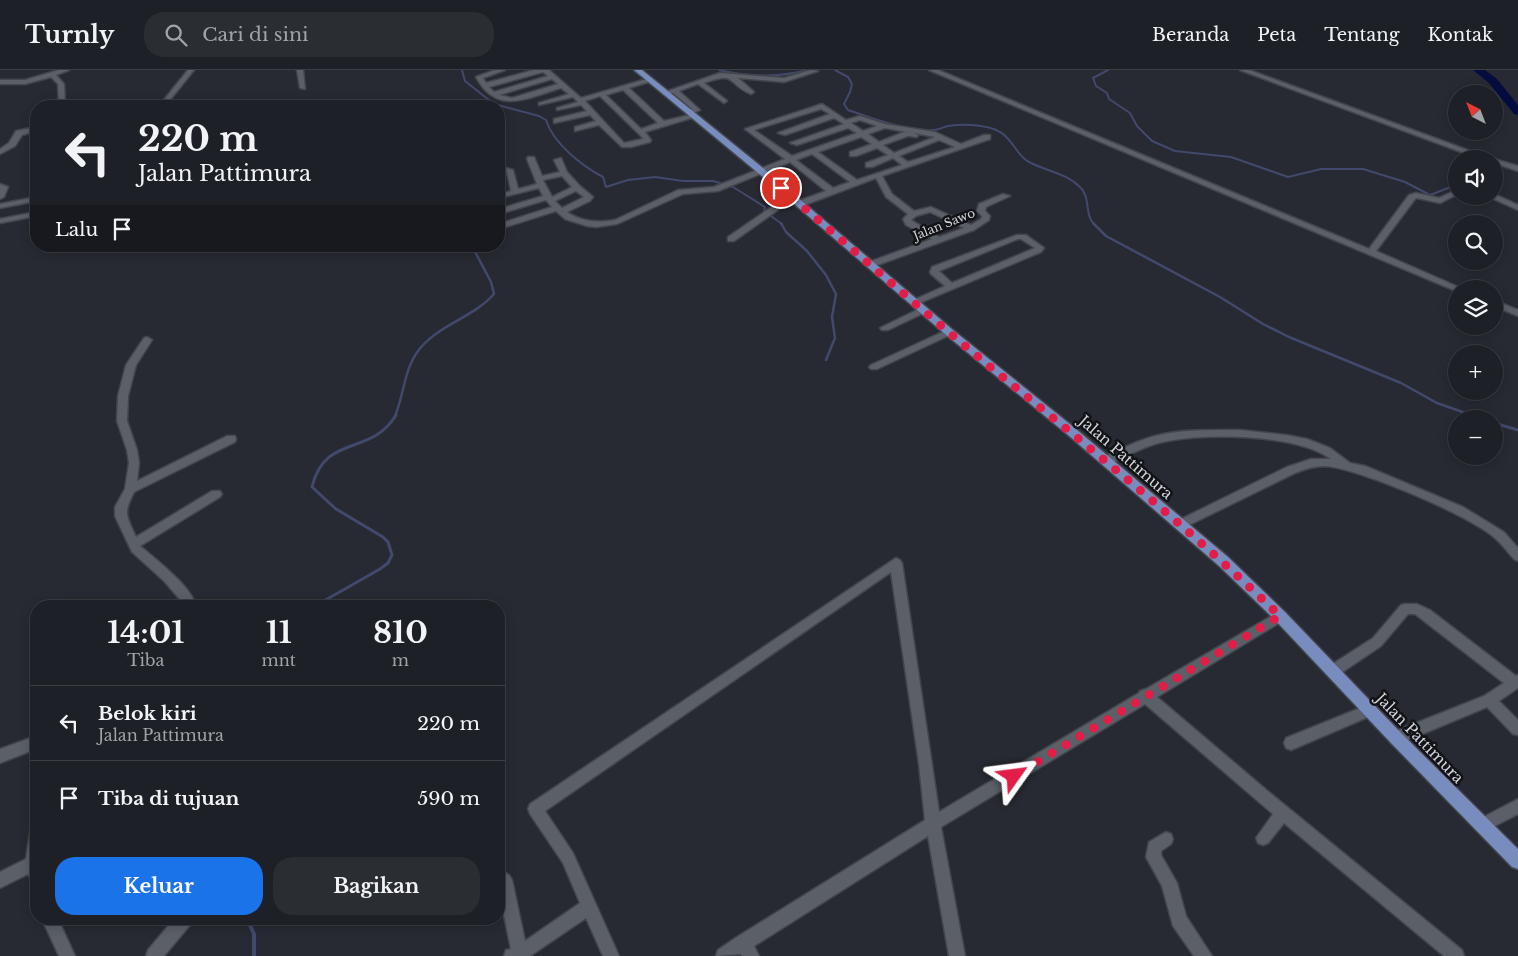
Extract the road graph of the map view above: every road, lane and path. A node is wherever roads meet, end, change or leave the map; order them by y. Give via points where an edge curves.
1 (66, 70) edge
2 (191, 70) edge
3 (300, 70) edge
4 (502, 70) edge
5 (541, 70) edge
6 (545, 70) edge
7 (638, 70) edge
8 (713, 70) edge
9 (932, 70) edge
10 (1243, 70) edge
11 (815, 71) edge
12 (52, 74) junction
13 (720, 75) junction
14 (729, 75) junction
15 (553, 77) junction
16 (764, 78) junction
17 (650, 80) junction
18 (0, 82) edge
19 (700, 83) junction
20 (563, 85) junction
21 (484, 86) junction
22 (776, 86) dead end
23 (303, 88) dead end
24 (625, 88) junction
25 (670, 92) junction
26 (751, 92) dead end
27 (494, 94) junction
28 (602, 94) junction
29 (579, 99) junction
30 (63, 100) edge
31 (167, 100) edge
32 (724, 101) dead end
33 (541, 104) dead end
34 (559, 109) dead end
35 (592, 112) junction
36 (691, 114) junction
37 (835, 115) junction
38 (557, 121) dead end
39 (601, 122) junction
40 (768, 123) junction
41 (663, 124) junction
42 (847, 124) junction
43 (884, 126) junction
44 (578, 129) dead end
45 (30, 130) edge
46 (640, 132) junction
47 (782, 133) junction
48 (862, 134) junction
49 (987, 137) dead end
50 (942, 138) junction
51 (794, 142) junction
52 (926, 143) junction
53 (837, 144) junction
54 (877, 146) junction
55 (961, 147) junction
56 (1463, 150) edge
57 (0, 152) edge
58 (811, 153) junction
59 (853, 154) junction
60 (892, 156) junction
61 (531, 159) dead end
62 (558, 160) dead end
63 (792, 160) junction
64 (1503, 164) edge
65 (869, 165) junction
66 (907, 165) junction
67 (509, 170) dead end
68 (760, 170) junction
69 (1518, 170) edge
70 (564, 173) junction
71 (881, 175) junction
72 (511, 179) junction
73 (505, 180) edge
74 (541, 182) junction
75 (855, 182) junction
76 (0, 186) edge
77 (577, 188) junction
78 (830, 191) junction
79 (515, 192) junction
80 (505, 194) edge
81 (1006, 196) dead end
82 (0, 197) edge
83 (1448, 198) edge
84 (549, 199) junction
85 (30, 200) edge
86 (795, 200) junction
87 (1503, 201) edge
88 (0, 206) edge
89 (1518, 208) edge
90 (505, 210) edge
91 (559, 210) junction
92 (913, 214) junction
93 (30, 215) edge
94 (0, 220) edge
95 (505, 223) edge
96 (971, 228) junction
97 (731, 239) dead end
98 (939, 240) junction
99 (1371, 252) junction
100 (872, 264) junction
101 (1448, 284) edge
102 (951, 286) junction
103 (919, 306) junction
104 (1503, 307) edge
105 (1518, 313) edge
106 (885, 328) dead end
107 (949, 332) junction
108 (147, 340) dead end
109 (874, 367) dead end
110 (231, 439) dead end
111 (1105, 461) junction
112 (1347, 465) junction
113 (130, 489) junction
114 (216, 494) dead end
115 (1179, 525) junction
116 (134, 544) junction
117 (1518, 556) edge
118 (188, 600) edge
119 (1280, 616) junction
120 (1333, 671) junction
121 (1517, 682) edge
122 (1145, 695) junction
123 (1488, 700) junction
124 (1370, 710) junction
125 (1518, 730) edge
126 (1396, 738) junction
127 (1291, 743) dead end
128 (30, 746) edge
129 (0, 756) edge
130 (1518, 806) edge
131 (1283, 814) junction
132 (933, 824) junction
133 (1483, 825) junction
134 (1263, 838) dead end
135 (1166, 839) dead end
136 (1518, 861) edge
137 (30, 868) edge
138 (0, 880) edge
139 (505, 886) edge
140 (590, 906) junction
141 (53, 925) edge
142 (179, 925) edge
143 (747, 949) edge
144 (517, 955) edge
145 (67, 956) edge
146 (154, 956) edge
147 (611, 956) edge
148 (724, 956) edge
149 (957, 956) edge
150 (1204, 956) edge
151 (1456, 956) edge

1 - 12 street
2 - 31 street
3 - 23 street
4 - 21 street via 480,77
5 - 21 street
6 - 15 street
7 - 17 main road, Jalan Pattimura
8 - 13 street
9 - 99 street
10 - 56 street
11 - 16 street via 789,79
12 - 18 street via 20,83
12 - 30 street via 61,84
13 - 14 street
13 - 19 street
14 - 16 street
14 - 26 street
15 - 20 street
15 - 27 street
16 - 22 street
17 - 24 street
17 - 25 main road, Jalan Pattimura
19 - 25 street
19 - 32 street
20 - 27 street via 509,100
20 - 29 street
21 - 27 street
24 - 28 street
24 - 41 street
25 - 36 main road, Jalan Pattimura
28 - 29 street
28 - 46 street
29 - 33 street
29 - 34 street
29 - 35 street
35 - 38 street
35 - 39 street
36 - 41 street
36 - 68 main road, Jalan Pattimura
37 - 40 street via 820,106
37 - 42 street
37 - 47 street
39 - 44 street
39 - 46 street via 625,146 647,140
40 - 47 street
40 - 63 street via 749,130
41 - 46 street
42 - 43 street via 860,118
42 - 48 street
42 - 51 street
43 - 48 street
43 - 50 street via 930,132
45 - 57 street via 18,133 12,144
47 - 51 street
48 - 53 street
48 - 54 street
49 - 55 street
50 - 52 street
50 - 55 street
51 - 58 street
52 - 54 street via 911,134
52 - 60 street
53 - 58 street
53 - 59 street
54 - 59 street
54 - 60 street
55 - 66 street
58 - 63 street
58 - 75 street
59 - 65 street
60 - 65 street
60 - 66 street
61 - 74 street
62 - 70 street
63 - 68 street
63 - 78 street
64 - 69 street
65 - 71 street
66 - 71 street
67 - 72 street
68 - 86 main road, Jalan Pattimura
68 - 91 street via 720,187 681,192 609,225 588,225
70 - 74 street
70 - 77 street
71 - 75 street
71 - 92 street via 889,195
72 - 73 street
72 - 79 street
74 - 79 street
74 - 84 street
75 - 78 street
76 - 82 street via 4,187
77 - 84 street
77 - 91 street via 589,198
78 - 86 street
79 - 80 street
81 - 96 street, Jalan Sawo via 982,206 985,220
83 - 99 street via 1438,202 1416,195 1412,197
84 - 90 street
84 - 91 street
85 - 88 street
86 - 97 street
86 - 100 main road, Jalan Pattimura
87 - 89 street
91 - 95 street
92 - 96 street via 935,210
92 - 98 street via 907,221
93 - 94 street
96 - 98 street, Jalan Sawo
98 - 100 street, Jalan Sawo
99 - 101 street
100 - 103 main road, Jalan Pattimura
102 - 102 street via 934,272 935,269 1017,237 1040,248
102 - 103 street
103 - 106 street
103 - 107 main road, Jalan Pattimura
104 - 105 street
107 - 109 street
107 - 111 main road, Jalan Pattimura
108 - 113 street via 131,365 123,396 122,421 134,463
110 - 113 street
111 - 112 street via 1170,437 1260,435 1287,438 1322,449
111 - 115 main road, Jalan Pattimura
112 - 115 street via 1325,462 1299,466
112 - 117 street via 1459,510 1500,535
113 - 116 street via 121,506
114 - 116 street
115 - 119 main road, Jalan Pattimura via 1223,561
116 - 118 street
119 - 120 main road, Jalan Pattimura
119 - 122 street
120 - 121 street via 1377,642 1396,618 1410,608 1426,614
120 - 124 main road, Jalan Pattimura
121 - 123 street
122 - 131 street
122 - 132 street
123 - 125 street
123 - 126 street
124 - 126 main road, Jalan Pattimura
124 - 127 street
126 - 133 main road, Jalan Pattimura
128 - 129 street
130 - 133 street
131 - 134 street
131 - 151 street
132 - 140 street via 896,563 534,809 568,858
132 - 143 street
132 - 149 street
133 - 136 main road, Jalan Pattimura
135 - 150 street via 1154,847 1153,857 1166,876 1179,920
137 - 138 street
139 - 144 street
140 - 144 street
140 - 147 street
141 - 145 street
142 - 146 street
143 - 148 street

